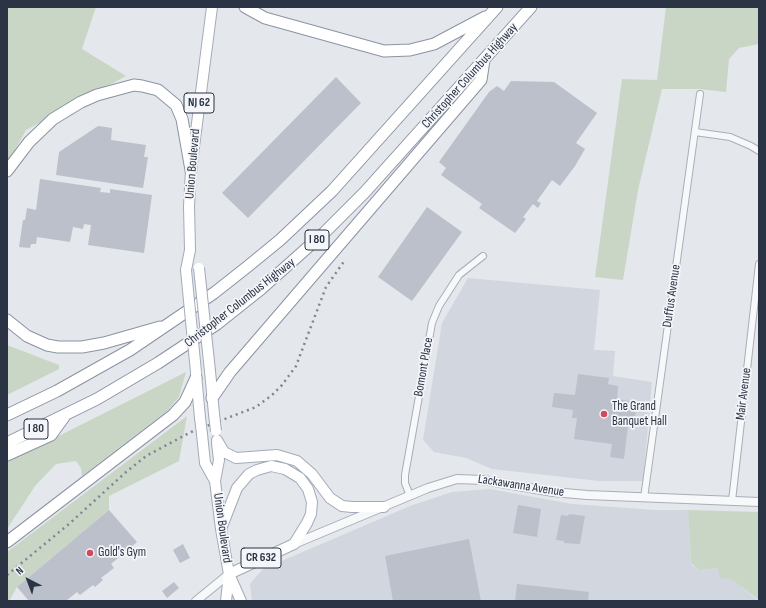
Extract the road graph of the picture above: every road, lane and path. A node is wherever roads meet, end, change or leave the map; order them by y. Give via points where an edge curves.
1 (212, 7) edge
2 (245, 7) edge
3 (531, 7) edge
4 (494, 10) edge
5 (484, 60) junction
6 (700, 94) dead end
7 (695, 132) junction
8 (759, 151) edge
9 (191, 170) junction
10 (7, 171) edge
11 (190, 250) junction
12 (483, 256) dead end
13 (759, 264) edge
14 (7, 320) edge
15 (170, 324) junction
16 (196, 375) junction
17 (212, 398) junction
18 (7, 415) edge
19 (66, 415) junction
20 (216, 435) junction
21 (7, 443) edge
22 (7, 455) edge
23 (215, 482) junction
24 (410, 496) junction
25 (644, 498) junction
26 (732, 501) junction
27 (759, 502) edge
28 (384, 507) junction
29 (221, 529) junction
30 (7, 542) edge
31 (294, 544) junction
32 (229, 574) junction
33 (196, 601) edge
34 (226, 601) edge
35 (241, 601) edge

1 - 9 main road, Union Boulevard / NJ 62
2 - 4 highway via 265,18 373,49 396,51 434,44
3 - 5 highway, Christopher Columbus Highway / I 80
4 - 15 highway, Christopher Columbus Highway / I 80 via 370,150 311,211 247,267
5 - 17 highway via 481,80 230,372
5 - 19 highway, Christopher Columbus Highway / I 80 via 365,192 283,270 217,324 182,348
6 - 7 street, Duffus Avenue
7 - 8 street via 730,137
7 - 25 street, Duffus Avenue
9 - 10 highway via 182,119 176,105 158,90 134,85 97,95 53,119 29,142
9 - 11 main road, Union Boulevard / NJ 62
11 - 16 main road, Union Boulevard / NJ 62, bridge via 186,270
11 - 17 main road, Union Boulevard / NJ 62, bridge via 198,268
12 - 24 street, Bomont Place via 460,275 439,306 432,323 405,475
13 - 26 street, Mair Avenue
14 - 15 highway via 27,336 58,347 104,343
15 - 18 highway, Christopher Columbus Highway / I 80 via 101,368
16 - 23 main road, Union Boulevard / NJ 62, bridge via 205,463
16 - 30 highway via 185,402 173,415
17 - 20 main road, Union Boulevard / NJ 62, bridge
19 - 21 highway, Christopher Columbus Highway / I 80
19 - 22 highway via 51,434
20 - 23 main road, Union Boulevard / NJ 62 via 219,460
20 - 28 main road via 224,452 236,458 277,455 297,461 312,474 330,498 339,504 352,507
23 - 29 main road, Union Boulevard / NJ 62
24 - 25 street, Lackawanna Avenue / CR 632 via 442,483 469,478 553,492
24 - 28 street, Lackawanna Avenue / CR 632
25 - 26 street, Lackawanna Avenue / CR 632
26 - 27 street, Lackawanna Avenue / CR 632
28 - 31 street, Lackawanna Avenue / CR 632
29 - 31 main road via 237,488 244,478 257,470 276,467 291,471 300,478 311,497 309,519
29 - 32 main road, Union Boulevard / NJ 62
31 - 32 main road, Lackawanna Avenue / CR 632
32 - 33 street
32 - 34 main road, Union Boulevard / NJ 62
32 - 35 main road, Union Boulevard / NJ 62

